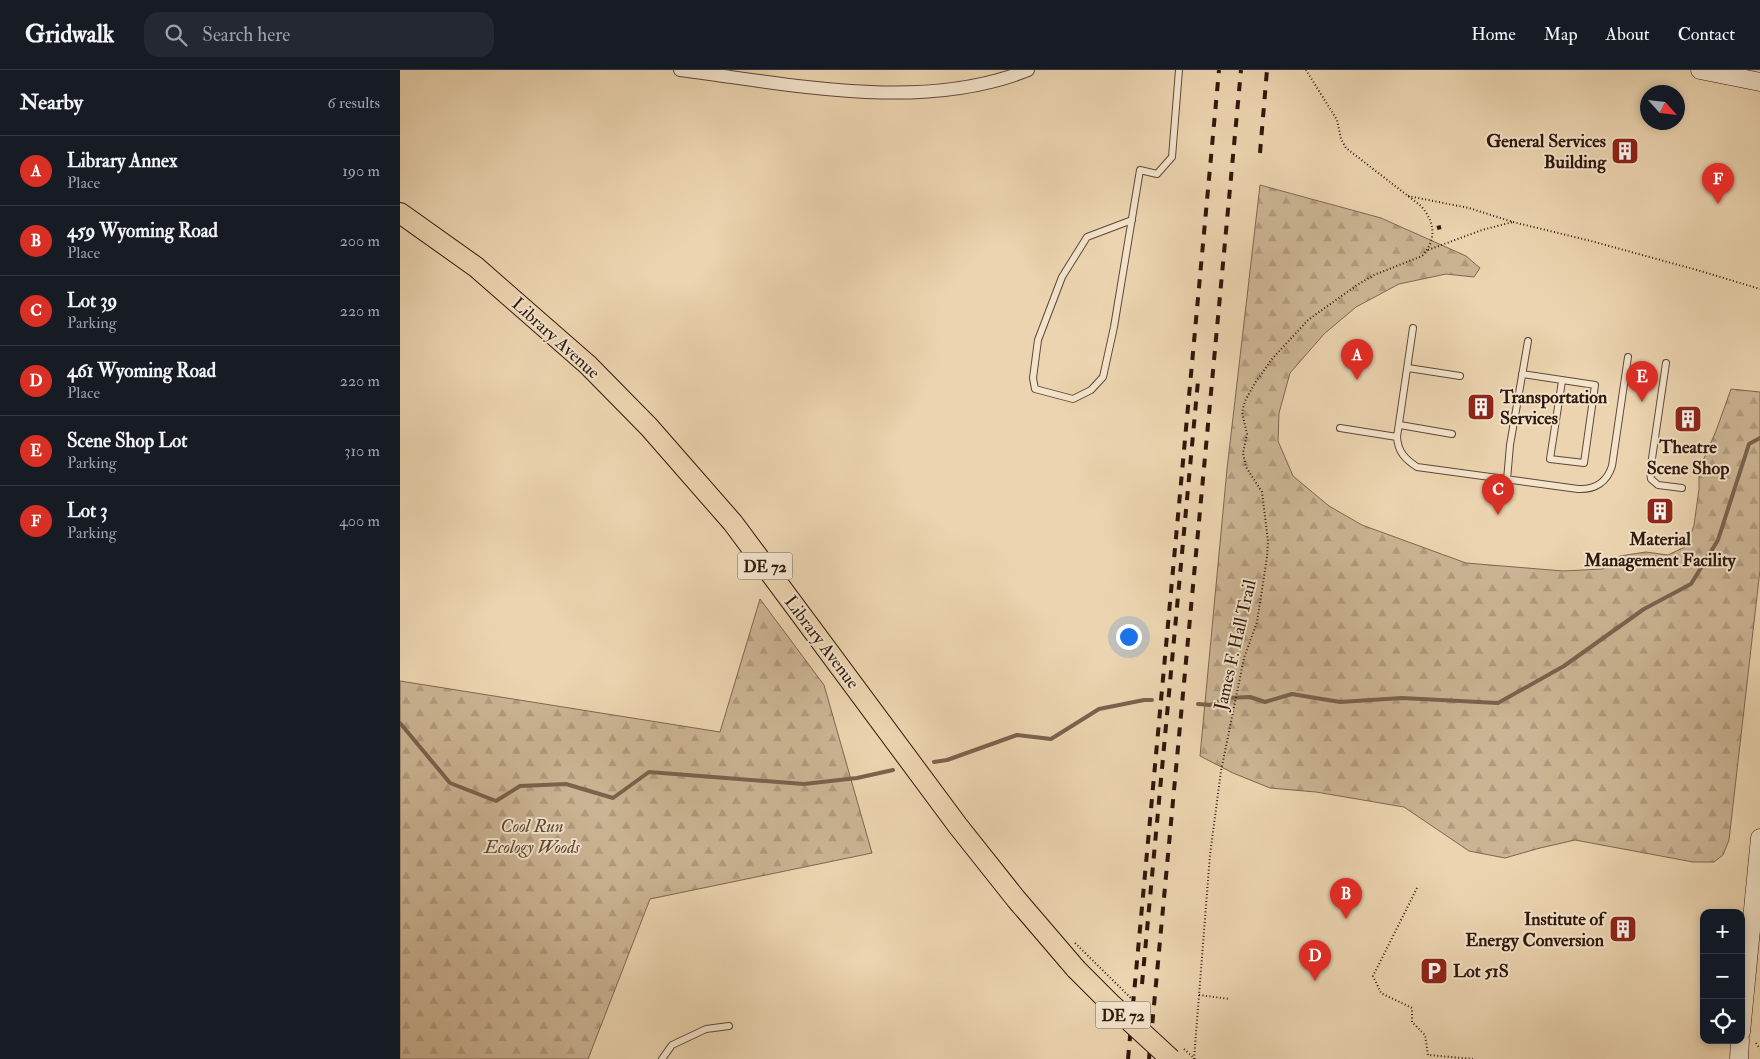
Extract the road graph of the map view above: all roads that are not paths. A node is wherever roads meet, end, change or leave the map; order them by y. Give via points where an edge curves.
1 (680, 70) edge
2 (1028, 70) edge
3 (1180, 70) edge
4 (1700, 70) edge
5 (1760, 82) edge
6 (400, 213) edge
7 (1132, 220) junction
8 (1412, 328) dead end
9 (1528, 341) dead end
10 (1628, 357) dead end
11 (1666, 363) dead end
12 (1408, 368) junction
13 (1522, 374) junction
14 (1460, 376) dead end
15 (1562, 381) junction
16 (1400, 425) junction
17 (1340, 428) dead end
18 (1452, 434) dead end
19 (1397, 437) junction
20 (1507, 480) junction
21 (1682, 488) dead end
22 (1760, 838) edge
23 (1744, 999) edge
24 (729, 1026) dead end
25 (1748, 1041) edge
26 (1176, 1053) edge
27 (662, 1059) edge
28 (1739, 1059) edge

1 - 2 street via 880,93 931,92 1001,80
3 - 7 lane via 1172,157 1157,174 1140,170
4 - 5 street
6 - 26 main road, Library Avenue / DE 72, bridge via 483,273 588,365 649,427 733,523 1016,899 1110,1004
7 - 7 lane via 1103,377 1091,390 1073,399 1035,390 1033,378 1038,340 1062,277 1087,238
8 - 12 lane
9 - 13 lane
10 - 20 lane via 1612,466 1601,484 1578,490
11 - 21 lane via 1650,472 1651,479 1658,485
12 - 14 lane
12 - 16 lane
13 - 15 lane
13 - 20 lane
15 - 15 lane via 1595,385 1584,463 1550,459
16 - 18 lane
16 - 19 lane
17 - 19 lane
19 - 20 lane via 1402,453 1417,467
22 - 23 street
24 - 27 lane via 706,1029 672,1045
25 - 28 street

